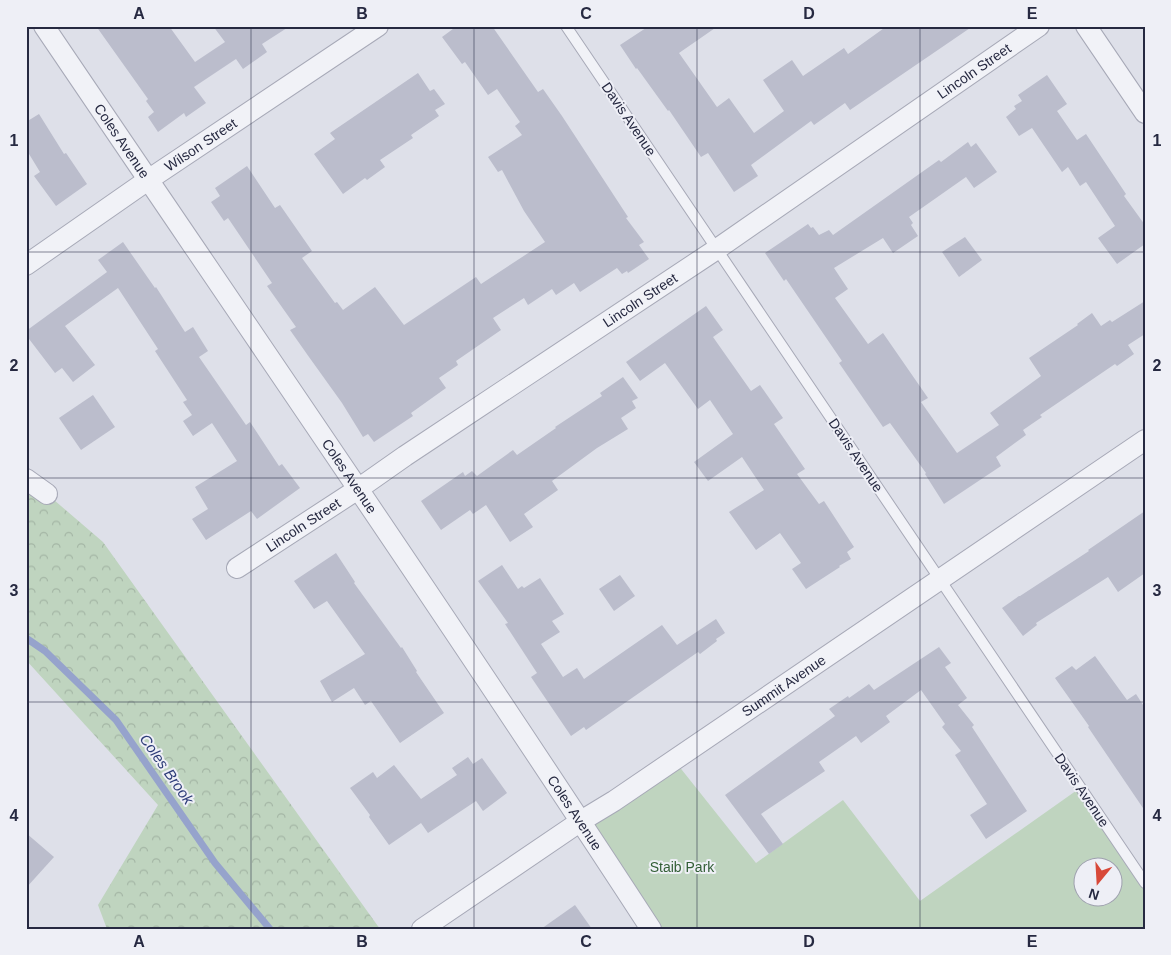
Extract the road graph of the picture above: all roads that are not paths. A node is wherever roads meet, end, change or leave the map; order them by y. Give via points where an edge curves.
1 (44, 26) edge
2 (378, 26) edge
3 (566, 26) edge
4 (1038, 26) edge
5 (1086, 26) edge
6 (1145, 113) edge
7 (148, 180) junction
8 (717, 249) junction
9 (26, 264) edge
10 (1145, 440) edge
11 (26, 479) edge
12 (358, 489) junction
13 (47, 494) dead end
14 (237, 568) dead end
15 (940, 580) junction
16 (581, 821) junction
17 (1145, 883) edge
18 (422, 929) edge
19 (651, 929) edge

1 - 7 street, Coles Avenue
2 - 7 street, Wilson Street
3 - 8 lane, Davis Avenue
4 - 8 street, Lincoln Street
5 - 6 street
7 - 9 street, Wilson Street
7 - 12 street, Coles Avenue
8 - 12 street, Lincoln Street
8 - 15 lane, Davis Avenue
10 - 15 street, Summit Avenue
11 - 13 street
12 - 14 street, Lincoln Street
12 - 16 street, Coles Avenue
15 - 16 street, Summit Avenue
15 - 17 lane, Davis Avenue
16 - 18 street, Summit Avenue
16 - 19 street, Coles Avenue

